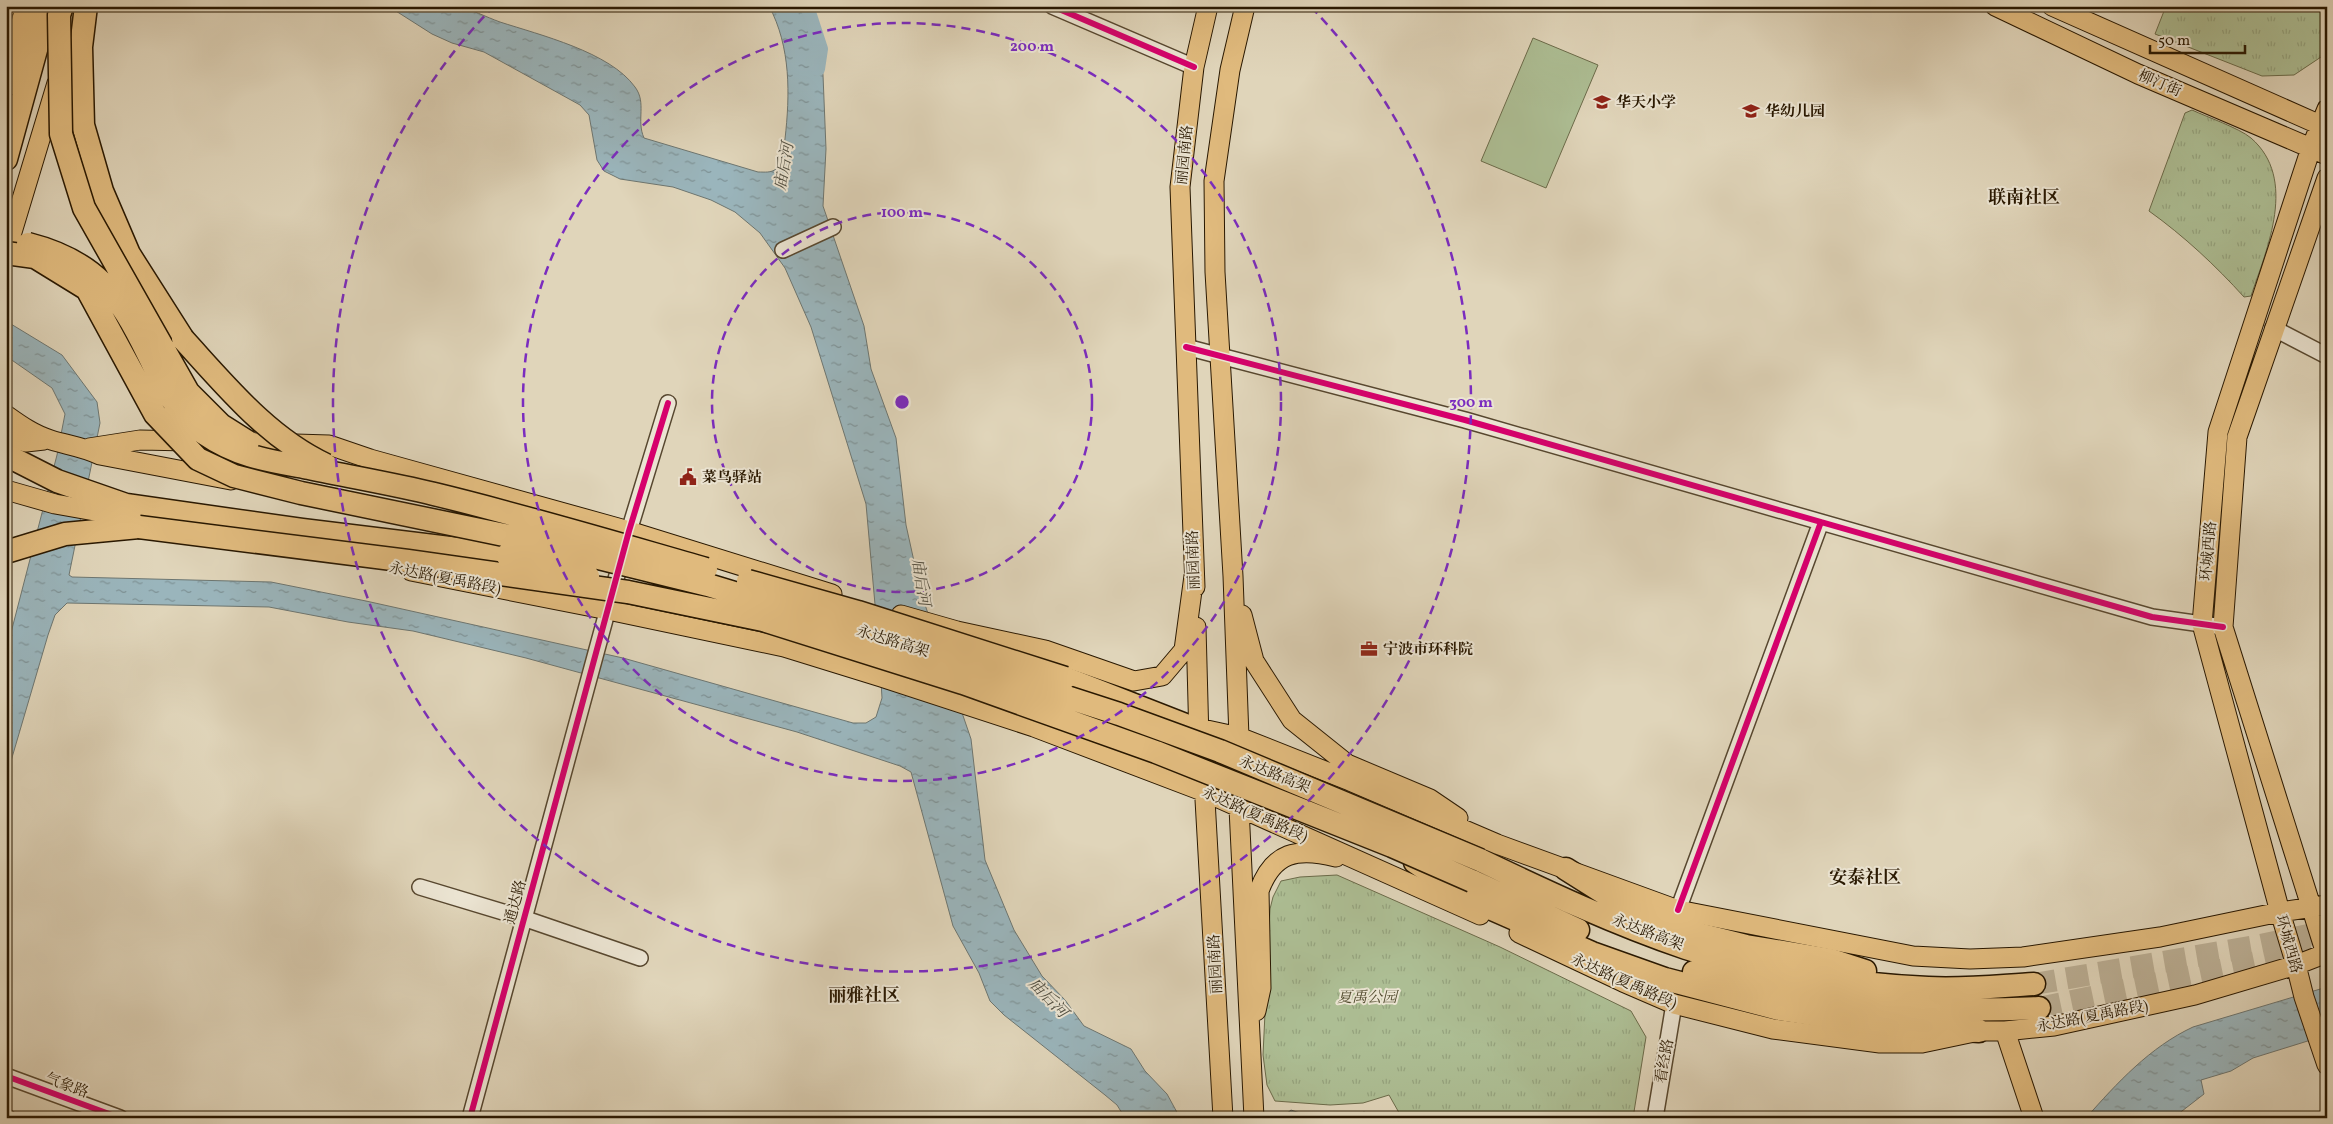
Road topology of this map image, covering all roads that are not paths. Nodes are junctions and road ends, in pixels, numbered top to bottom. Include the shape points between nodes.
1 (27, 6) edge
2 (48, 6) edge
3 (62, 6) edge
4 (80, 6) edge
5 (86, 6) edge
6 (1052, 6) edge
7 (1208, 6) edge
8 (1245, 6) edge
9 (1995, 6) edge
10 (2052, 6) edge
11 (1075, 10) edge
12 (1194, 68) junction
13 (6, 85) edge
14 (2325, 121) edge
15 (2319, 151) edge
16 (6, 158) edge
17 (2327, 178) edge
18 (833, 227) dead end
19 (6, 241) edge
20 (783, 250) dead end
21 (6, 253) edge
22 (2273, 328) junction
23 (1186, 347) junction
24 (1220, 355) junction
25 (2327, 356) edge
26 (668, 403) dead end
27 (6, 415) edge
28 (6, 437) edge
29 (50, 440) junction
30 (94, 452) junction
31 (6, 455) edge
32 (278, 462) junction
33 (6, 490) edge
34 (1821, 522) junction
35 (629, 531) junction
36 (514, 537) junction
37 (6, 552) edge
38 (622, 557) junction
39 (1194, 576) junction
40 (1233, 576) junction
41 (628, 592) junction
42 (608, 610) junction
43 (2202, 624) junction
44 (2223, 627) junction
45 (1198, 730) junction
46 (1239, 737) junction
47 (1205, 792) junction
48 (1239, 808) junction
49 (1497, 844) junction
50 (1373, 866) junction
51 (1566, 869) junction
52 (420, 887) dead end
53 (1469, 889) junction
54 (2319, 906) edge
55 (1678, 910) junction
56 (2280, 912) junction
57 (523, 918) junction
58 (2326, 955) edge
59 (640, 958) dead end
60 (2296, 965) junction
61 (2034, 984) tunnel mouth
62 (1929, 988) junction
63 (1674, 1004) junction
64 (2039, 1008) tunnel mouth
65 (1979, 1031) junction
66 (2005, 1031) junction
67 (1250, 1042) junction
68 (2327, 1065) edge
69 (6, 1076) edge
70 (1254, 1114) edge
71 (1223, 1116) edge
72 (120, 1118) edge
73 (470, 1118) edge
74 (1655, 1118) edge
75 (2034, 1118) edge

1 - 13 highway
2 - 16 highway
3 - 32 highway, bridge via 59,15 62,134 84,208 188,392 222,425
4 - 21 main road
5 - 36 highway, bridge via 81,47 83,125 102,191 129,254 183,339 249,411 308,457 366,484
6 - 11 street
7 - 12 main road, 丽园南路
8 - 24 main road, 丽园南路 via 1230,70 1214,181
9 - 15 main road, 柳汀街 via 2138,74
10 - 14 main road, 柳汀街
11 - 12 street
12 - 23 main road, 丽园南路 via 1180,187
14 - 15 main road, 环城西路
15 - 43 main road, 环城西路 via 2218,432
17 - 22 main road, 环城西路
18 - 20 street
19 - 32 highway, bridge via 58,252 87,269 112,292 148,353 162,385 184,417 205,434 247,456
21 - 36 highway, bridge via 35,258 87,289 155,414 198,459 234,476 301,493
22 - 25 street
22 - 44 main road, 环城西路 via 2237,437
23 - 24 street
23 - 39 main road, 丽园南路
24 - 34 street via 1465,420
24 - 40 main road, 丽园南路
26 - 35 street, 通达路
27 - 29 main road
28 - 29 main road via 26,442
29 - 30 main road
30 - 35 main road via 140,440 329,445
30 - 38 main road
31 - 41 highway, bridge via 57,481 126,505 507,555 568,568
32 - 45 highway, bridge via 434,494 858,612 1066,678
33 - 42 main road, 永达路(夏禹路段) via 54,504
34 - 43 street via 2152,617
34 - 55 street
35 - 38 street, 通达路
35 - 39 main road via 957,631 1045,650 1134,681 1162,676 1184,650
36 - 62 highway, 永达路高架, bridge via 708,584 1119,714 1228,755 1480,860 1566,901 1686,948 1747,964
37 - 41 highway, bridge via 64,534 139,527
38 - 42 street, 通达路
38 - 45 main road via 826,610
39 - 45 main road, 丽园南路
40 - 46 main road, 丽园南路
40 - 49 main road via 1254,661 1292,720 1347,764 1430,799
41 - 53 highway, 永达路高架, bridge via 762,620 963,682 1156,752 1392,846
42 - 47 main road, 永达路(夏禹路段) via 784,646 1034,727
42 - 57 street, 通达路
43 - 44 street
43 - 56 main road, 环城西路
44 - 54 main road, 环城西路
45 - 46 main road
45 - 47 main road, 丽园南路
46 - 48 main road, 丽园南路
46 - 49 main road
47 - 48 main road, 永达路(夏禹路段)
47 - 71 main road, 丽园南路
48 - 50 main road, 永达路(夏禹路段)
48 - 67 main road, 丽园南路
49 - 51 main road
50 - 63 main road, 永达路(夏禹路段)
50 - 67 main road via 1327,854 1291,854 1270,868 1259,891 1261,988
51 - 55 main road
51 - 62 highway via 1623,905 1698,934 1830,960
52 - 57 street
53 - 64 highway, 永达路高架 via 1676,968 1825,999 1897,1007
53 - 65 highway via 1592,953 1665,979 1779,1009 1876,1024
54 - 56 main road
54 - 58 main road, 环城西路
55 - 56 main road via 1913,956 1970,959 2024,957 2160,937
56 - 60 main road, 环城西路
57 - 59 street
57 - 73 street, 通达路
58 - 60 main road, 永达路(夏禹路段)
60 - 66 main road, 永达路(夏禹路段) via 2195,995 2054,1026
60 - 68 main road, 环城西路
61 - 62 highway, 永达路高架
63 - 65 main road, 永达路(夏禹路段) via 1773,1029 1880,1043 1922,1043
63 - 74 street, 看经路
65 - 66 main road, 永达路(夏禹路段)
66 - 75 main road
67 - 70 main road, 丽园南路
69 - 72 street, 气象路

